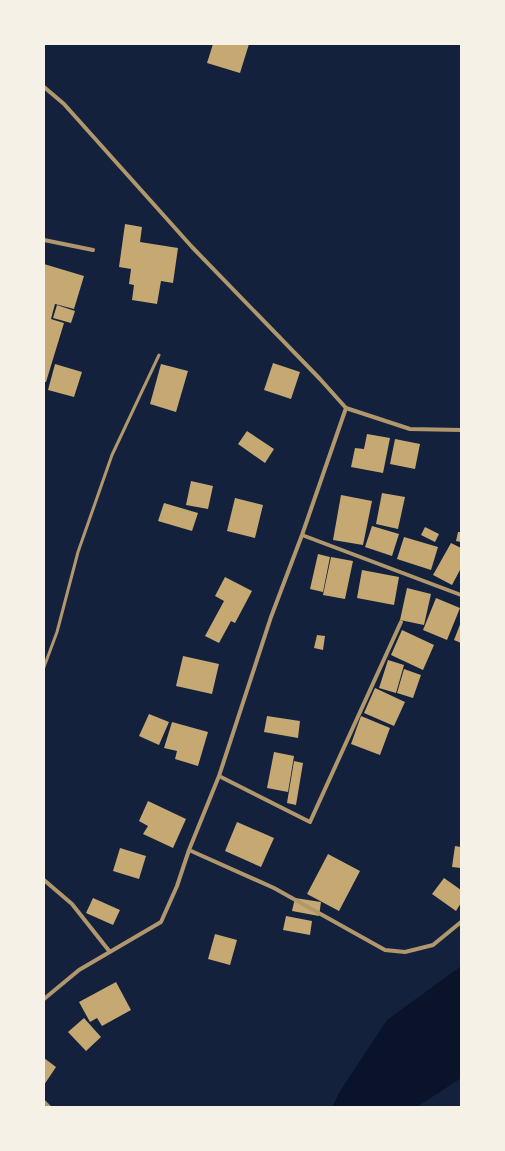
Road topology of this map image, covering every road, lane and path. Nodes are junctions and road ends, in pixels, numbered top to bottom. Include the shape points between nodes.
1 (44, 87) edge
2 (44, 240) edge
3 (93, 250) dead end
4 (159, 355) dead end
5 (346, 408) junction
6 (461, 430) edge
7 (302, 535) junction
8 (461, 595) edge
9 (400, 622) dead end
10 (44, 667) edge
11 (218, 776) junction
12 (188, 850) junction
13 (44, 880) edge
14 (461, 922) edge
15 (110, 952) junction
16 (44, 999) edge
17 (44, 1102) edge
18 (49, 1107) edge

1 - 5 street via 64,104 192,247
2 - 3 street
4 - 10 lane via 112,455 78,552 57,632
5 - 6 street via 410,428
5 - 7 street
7 - 8 street
7 - 11 street via 271,617
9 - 11 street via 310,822
11 - 12 street
12 - 14 street via 274,888 385,950 405,952 433,945
12 - 15 street via 177,886 161,922
13 - 15 street via 72,904
15 - 16 street via 79,970
17 - 18 street

